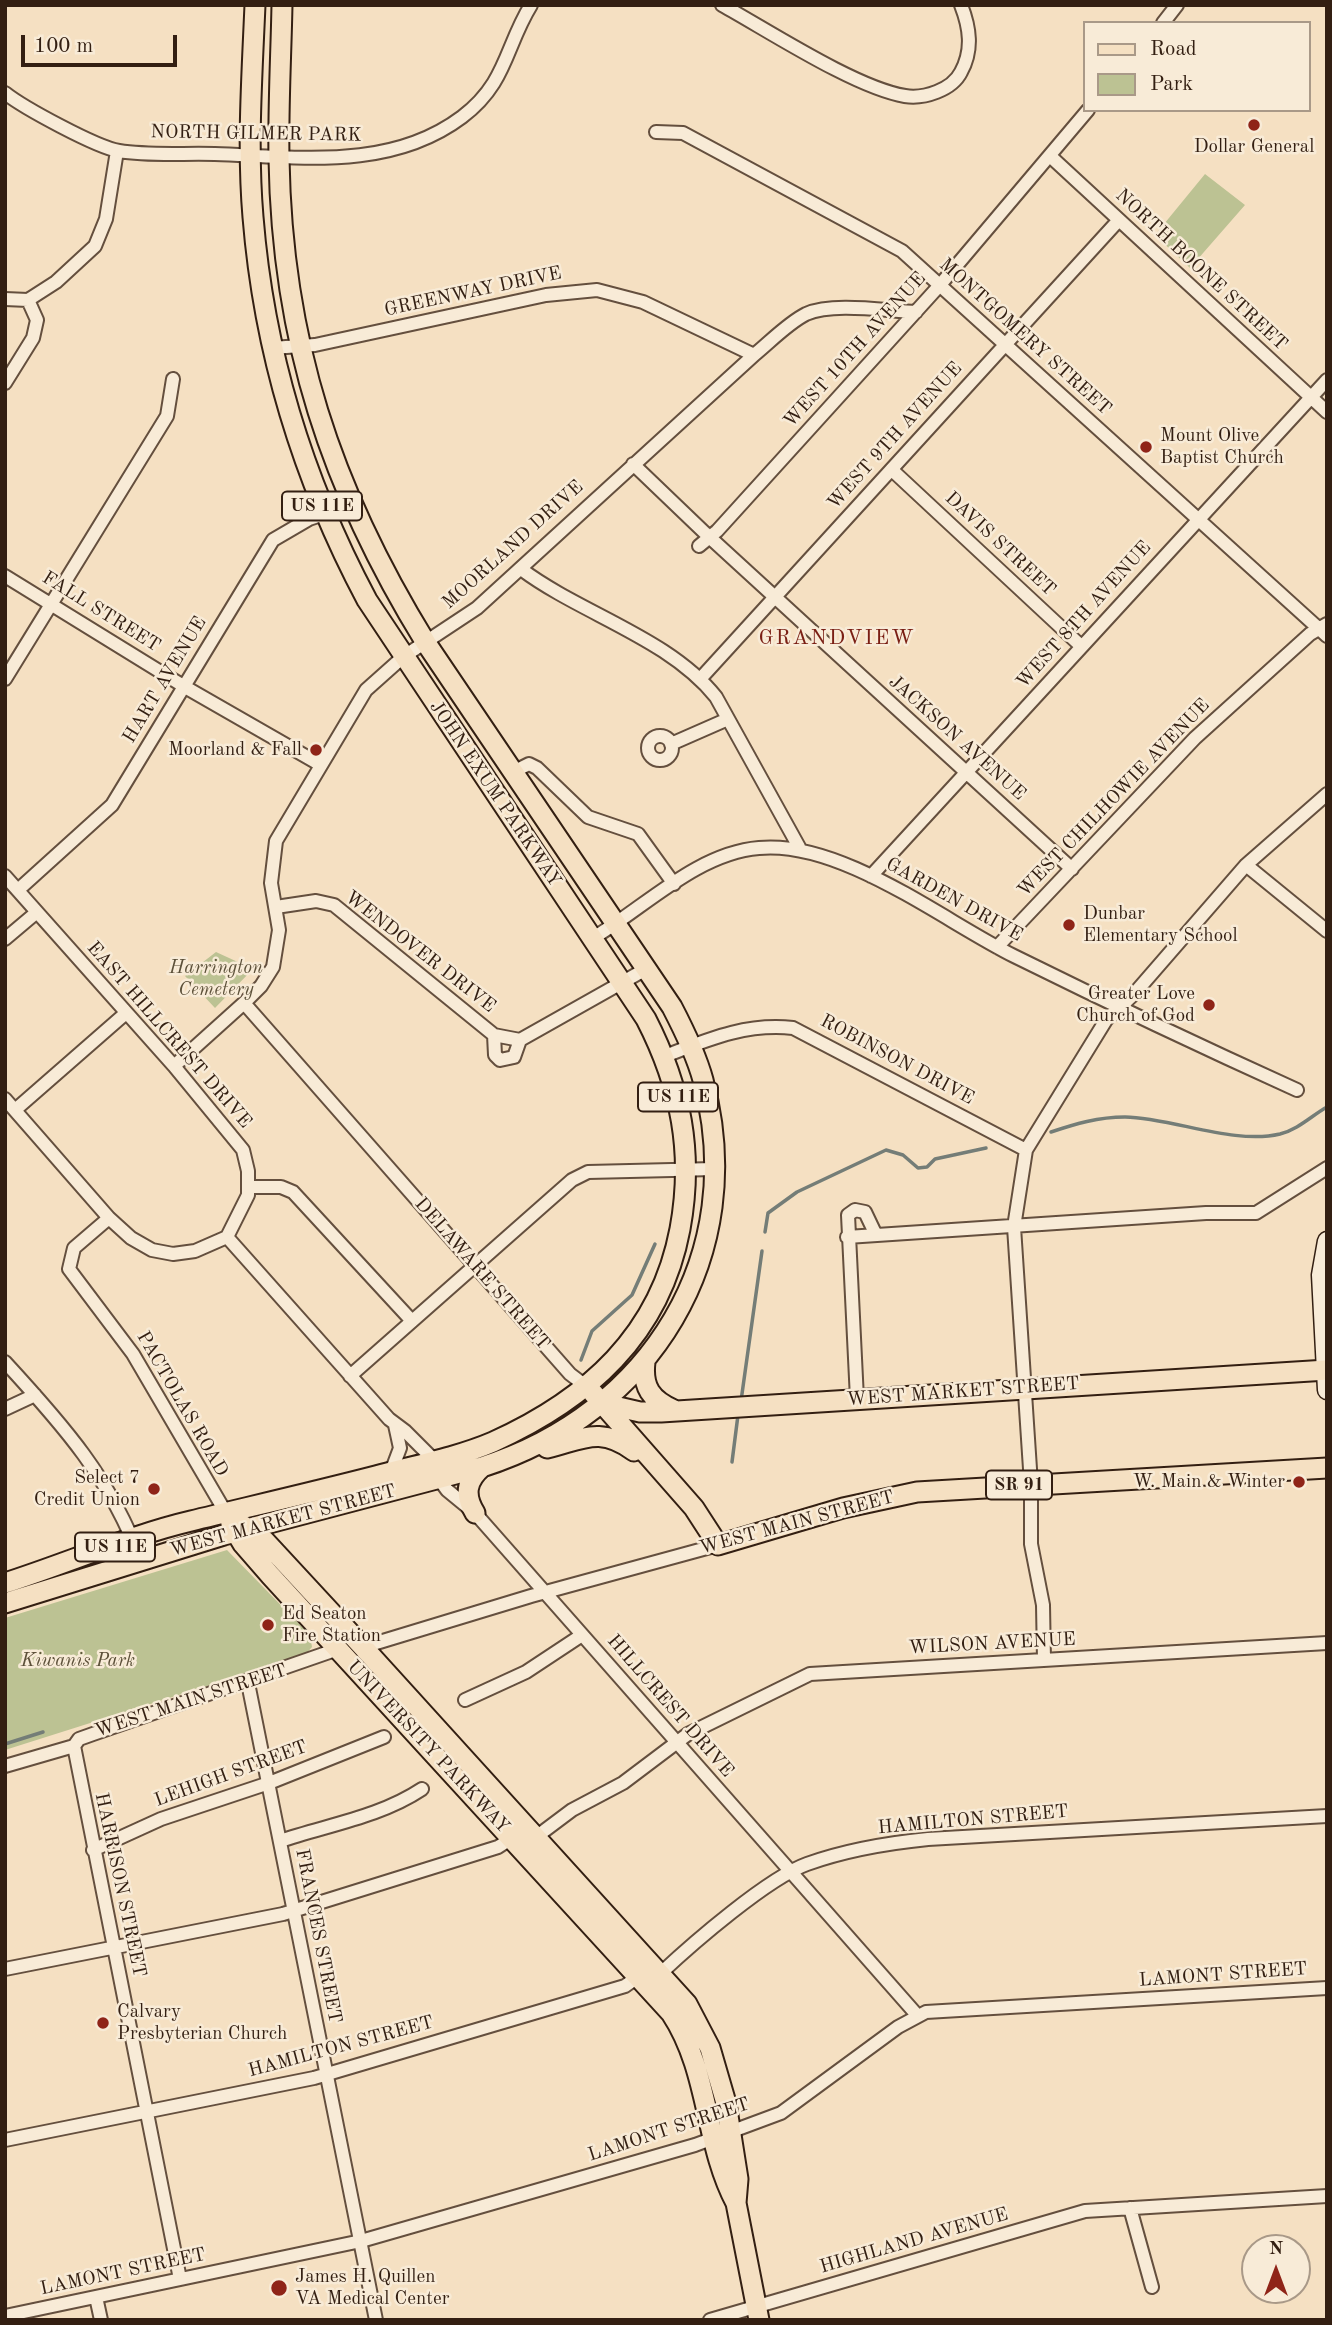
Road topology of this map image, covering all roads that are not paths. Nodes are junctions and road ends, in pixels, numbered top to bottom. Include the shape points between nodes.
1 (255, 5) edge
2 (282, 5) edge
3 (531, 5) edge
4 (722, 5) edge
5 (961, 5) edge
6 (1177, 5) edge
7 (1165, 21) edge
8 (5, 93) edge
9 (1086, 112) edge
10 (656, 132) dead end
11 (117, 151) junction
12 (251, 156) junction
13 (1050, 156) junction
14 (279, 158) junction
15 (1118, 221) junction
16 (940, 285) junction
17 (5, 299) edge
18 (28, 300) junction
19 (916, 312) junction
20 (1004, 344) junction
21 (299, 346) junction
22 (272, 348) junction
23 (754, 355) junction
24 (173, 379) dead end
25 (1327, 380) edge
26 (5, 383) edge
27 (1311, 398) junction
28 (1327, 412) edge
29 (633, 464) junction
30 (892, 470) junction
31 (351, 505) junction
32 (325, 513) junction
33 (1197, 521) junction
34 (710, 537) junction
35 (699, 546) dead end
36 (521, 569) junction
37 (5, 576) edge
38 (774, 596) junction
39 (52, 604) junction
40 (1324, 630) edge
41 (426, 643) junction
42 (1081, 646) junction
43 (402, 657) junction
44 (701, 678) junction
45 (5, 679) edge
46 (185, 687) junction
47 (728, 719) junction
48 (671, 744) dead end
49 (321, 765) junction
50 (513, 772) junction
51 (966, 774) junction
52 (1327, 794) edge
53 (799, 848) junction
54 (1246, 865) junction
55 (1072, 869) junction
56 (5, 876) edge
57 (871, 876) junction
58 (674, 884) junction
59 (18, 890) junction
60 (276, 907) junction
61 (37, 912) junction
62 (616, 924) junction
63 (1327, 931) edge
64 (593, 938) junction
65 (5, 939) edge
66 (997, 947) junction
67 (646, 968) junction
68 (623, 984) junction
69 (244, 1003) junction
70 (1119, 1008) junction
71 (126, 1013) junction
72 (494, 1035) junction
73 (520, 1040) junction
74 (691, 1046) junction
75 (665, 1056) junction
76 (174, 1066) junction
77 (1297, 1090) dead end
78 (5, 1099) edge
79 (15, 1110) junction
80 (1026, 1150) junction
81 (687, 1168) junction
82 (1327, 1168) edge
83 (714, 1169) junction
84 (248, 1187) junction
85 (109, 1218) junction
86 (1014, 1227) junction
87 (875, 1233) junction
88 (227, 1237) junction
89 (847, 1237) junction
90 (1327, 1241) edge
91 (474, 1266) junction
92 (412, 1321) junction
93 (5, 1362) edge
94 (645, 1362) junction
95 (350, 1376) junction
96 (1326, 1377) edge
97 (587, 1387) junction
98 (1024, 1389) junction
99 (35, 1395) junction
100 (857, 1399) junction
101 (601, 1403) junction
102 (5, 1409) edge
103 (674, 1410) junction
104 (640, 1412) junction
105 (395, 1425) junction
106 (629, 1436) junction
107 (522, 1453) junction
108 (654, 1465) junction
109 (482, 1467) junction
110 (1327, 1468) edge
111 (436, 1469) junction
112 (391, 1472) junction
113 (1031, 1484) junction
114 (226, 1513) junction
115 (475, 1513) junction
116 (242, 1530) junction
117 (134, 1540) junction
118 (718, 1545) junction
119 (141, 1561) junction
120 (5, 1583) edge
121 (544, 1593) junction
122 (5, 1603) edge
123 (582, 1635) junction
124 (1327, 1643) edge
125 (363, 1647) junction
126 (338, 1649) junction
127 (1044, 1660) junction
128 (248, 1683) junction
129 (465, 1700) dead end
130 (384, 1737) dead end
131 (677, 1743) junction
132 (74, 1746) junction
133 (5, 1766) edge
134 (268, 1783) junction
135 (422, 1789) dead end
136 (1327, 1816) edge
137 (536, 1837) junction
138 (512, 1838) junction
139 (279, 1840) junction
140 (93, 1850) junction
141 (792, 1871) junction
142 (293, 1911) junction
143 (114, 1947) junction
144 (5, 1969) edge
145 (661, 1973) junction
146 (639, 1976) junction
147 (1327, 1988) edge
148 (917, 2015) junction
149 (326, 2075) junction
150 (145, 2112) junction
151 (722, 2135) junction
152 (5, 2140) edge
153 (1327, 2196) edge
154 (1130, 2208) junction
155 (361, 2241) junction
156 (180, 2279) junction
157 (1153, 2287) dead end
158 (96, 2297) junction
159 (757, 2313) edge
160 (5, 2316) edge
161 (101, 2320) edge
162 (376, 2320) edge
163 (710, 2320) edge

1 - 12 main road, JOHN EXUM PARKWAY / US 11E
2 - 14 main road, JOHN EXUM PARKWAY / US 11E
3 - 14 street, NORTH GILMER PARK via 506,65 488,92 451,124 399,149 363,157
4 - 5 street via 845,72 907,96 944,89 960,76 970,39
6 - 7 street
8 - 11 street, NORTH GILMER PARK
9 - 13 street, WEST 10TH AVENUE
10 - 16 street, MONTGOMERY STREET via 683,133 890,243
11 - 12 street, NORTH GILMER PARK
11 - 18 street via 106,219 95,246 57,282
12 - 14 street, NORTH GILMER PARK
12 - 22 main road, JOHN EXUM PARKWAY / US 11E via 258,272
13 - 15 street, NORTH BOONE STREET
13 - 16 street, WEST 10TH AVENUE
14 - 21 main road, JOHN EXUM PARKWAY / US 11E via 286,262
15 - 20 street, WEST 9TH AVENUE
15 - 27 street, NORTH BOONE STREET
16 - 19 street, WEST 10TH AVENUE
16 - 20 street, MONTGOMERY STREET
17 - 18 street
18 - 26 street via 37,320 33,338
19 - 23 street, MOORLAND DRIVE via 816,310
19 - 34 street, WEST 10TH AVENUE
20 - 30 street, WEST 9TH AVENUE
20 - 33 street, MONTGOMERY STREET
21 - 22 street, GREENWAY DRIVE
21 - 23 street, GREENWAY DRIVE via 546,295 597,290 643,302
21 - 31 main road, JOHN EXUM PARKWAY / US 11E via 324,434
22 - 32 main road, JOHN EXUM PARKWAY / US 11E via 300,449
23 - 29 street, MOORLAND DRIVE
24 - 39 street via 167,416
25 - 27 street, WEST 8TH AVENUE
27 - 28 street, NORTH BOONE STREET
27 - 33 street, WEST 8TH AVENUE
29 - 34 street, JACKSON AVENUE
29 - 36 street, MOORLAND DRIVE
30 - 38 street, WEST 9TH AVENUE
30 - 42 street, DAVIS STREET
31 - 32 street, HART AVENUE
31 - 41 main road, JOHN EXUM PARKWAY / US 11E
32 - 43 main road, JOHN EXUM PARKWAY / US 11E via 367,600
32 - 46 street, HART AVENUE via 273,540
33 - 40 street, MONTGOMERY STREET
33 - 42 street, WEST 8TH AVENUE
34 - 35 street, WEST 10TH AVENUE
34 - 38 street, JACKSON AVENUE
36 - 41 street, MOORLAND DRIVE via 477,608
36 - 44 street
37 - 39 street, FALL STREET
38 - 44 street, WEST 9TH AVENUE
38 - 51 street, JACKSON AVENUE
39 - 45 street
39 - 46 street, FALL STREET
40 - 55 street, WEST CHILHOWIE AVENUE via 1195,738
41 - 43 street, MOORLAND DRIVE
41 - 50 main road, JOHN EXUM PARKWAY / US 11E
42 - 51 street, WEST 8TH AVENUE
43 - 49 street, MOORLAND DRIVE via 366,690
43 - 64 main road, JOHN EXUM PARKWAY / US 11E
44 - 47 street
46 - 49 street, FALL STREET
46 - 59 street, HART AVENUE via 112,805
47 - 48 street
47 - 53 street
49 - 60 street, MOORLAND DRIVE via 276,841 271,883
50 - 58 street via 529,764 588,817 638,834
50 - 62 main road, JOHN EXUM PARKWAY / US 11E
51 - 55 street, JACKSON AVENUE
51 - 57 street, WEST 8TH AVENUE
52 - 54 street
53 - 57 street, GARDEN DRIVE
53 - 58 street, GARDEN DRIVE via 758,848 728,855
54 - 63 street
54 - 70 street
55 - 66 street, WEST CHILHOWIE AVENUE
56 - 59 street, EAST HILLCREST DRIVE
57 - 66 street, GARDEN DRIVE
58 - 62 street, GARDEN DRIVE
59 - 61 street, EAST HILLCREST DRIVE
60 - 69 street, MOORLAND DRIVE via 279,930 273,967
60 - 72 street, WENDOVER DRIVE via 316,901 334,905
61 - 65 street
61 - 71 street, EAST HILLCREST DRIVE
62 - 64 street, GARDEN DRIVE
62 - 67 main road, JOHN EXUM PARKWAY / US 11E
64 - 68 main road, JOHN EXUM PARKWAY / US 11E
66 - 70 street, GARDEN DRIVE
67 - 68 street
67 - 74 main road, JOHN EXUM PARKWAY / US 11E
68 - 73 street
68 - 75 main road, JOHN EXUM PARKWAY / US 11E
69 - 76 street, MOORLAND DRIVE
69 - 91 street, DELAWARE STREET
70 - 77 street, GARDEN DRIVE
70 - 80 street via 1106,1020
71 - 76 street, EAST HILLCREST DRIVE
71 - 79 street
72 - 73 street, WENDOVER DRIVE
72 - 73 street via 495,1055 500,1060 514,1057
74 - 75 street, ROBINSON DRIVE
74 - 80 street, ROBINSON DRIVE via 742,1029 766,1025 793,1028
74 - 83 main road, JOHN EXUM PARKWAY / US 11E via 709,1105
75 - 81 main road, JOHN EXUM PARKWAY / US 11E via 680,1107
76 - 84 street, EAST HILLCREST DRIVE via 243,1150
78 - 79 street
79 - 85 street
80 - 86 street
81 - 83 street
81 - 91 street via 588,1172 572,1180
81 - 97 main road, JOHN EXUM PARKWAY / US 11E via 674,1259 661,1292 622,1352
82 - 86 street via 1256,1213
83 - 94 main road, JOHN EXUM PARKWAY / US 11E via 707,1240 692,1284 672,1324
84 - 88 street, EAST HILLCREST DRIVE
84 - 92 street via 281,1187 293,1192
85 - 88 street via 152,1250 173,1254 195,1251
85 - 114 street, PACTOLAS ROAD via 74,1248 69,1257 70,1273 133,1354
86 - 87 street
86 - 98 street
87 - 89 street
87 - 89 street via 865,1212 855,1210 848,1215
88 - 95 street, HILLCREST DRIVE
89 - 100 street
90 - 96 main road via 1321,1275
91 - 92 street
91 - 97 street, DELAWARE STREET via 570,1374
92 - 95 street
93 - 99 street
94 - 101 main road, JOHN EXUM PARKWAY / US 11E
94 - 103 main road via 644,1383 649,1392
95 - 105 street, HILLCREST DRIVE
96 - 98 main road, WEST MARKET STREET
97 - 101 main road, DELAWARE STREET
97 - 111 main road, JOHN EXUM PARKWAY / US 11E via 531,1422
98 - 100 main road, WEST MARKET STREET
98 - 113 street
99 - 102 street
99 - 117 street via 94,1465
100 - 103 main road, WEST MARKET STREET
101 - 104 main road, WEST MARKET STREET
101 - 106 main road, DELAWARE STREET
101 - 107 main road, JOHN EXUM PARKWAY / US 11E via 557,1435
103 - 104 main road, WEST MARKET STREET
104 - 106 main road via 627,1421
105 - 111 street, HILLCREST DRIVE
105 - 112 street via 400,1448
106 - 108 main road, DELAWARE STREET
107 - 108 main road via 603,1435
107 - 109 main road, JOHN EXUM PARKWAY / US 11E
108 - 118 main road, DELAWARE STREET via 694,1508
109 - 111 main road, WEST MARKET STREET / US 11E
109 - 115 main road via 467,1490 467,1501
110 - 113 main road, WEST MAIN STREET / SR 91
111 - 112 main road, WEST MARKET STREET / US 11E
111 - 115 street, HILLCREST DRIVE via 447,1490
111 - 116 main road, WEST MARKET STREET / US 11E
112 - 114 main road, WEST MARKET STREET / US 11E
113 - 118 main road, WEST MAIN STREET / SR 91 via 890,1496
113 - 127 street via 1031,1544 1043,1605
114 - 116 main road, UNIVERSITY PARKWAY
114 - 117 main road, WEST MARKET STREET / US 11E
115 - 121 street, HILLCREST DRIVE
116 - 119 main road, WEST MARKET STREET / US 11E
116 - 125 main road, UNIVERSITY PARKWAY via 264,1540
116 - 126 main road, UNIVERSITY PARKWAY via 243,1544
117 - 119 street
117 - 120 main road, WEST MARKET STREET / US 11E
118 - 121 street, WEST MAIN STREET
119 - 122 main road, WEST MARKET STREET / US 11E
121 - 123 street, HILLCREST DRIVE
121 - 125 street, WEST MAIN STREET
123 - 129 street via 526,1672
123 - 131 street, HILLCREST DRIVE
124 - 127 street, WILSON AVENUE
125 - 137 main road, UNIVERSITY PARKWAY
126 - 128 street, WEST MAIN STREET
126 - 138 main road, UNIVERSITY PARKWAY
127 - 131 street, WILSON AVENUE via 810,1674
128 - 132 street, WEST MAIN STREET via 79,1739
128 - 134 street, FRANCES STREET
130 - 134 street, LEHIGH STREET
131 - 137 street, WILSON AVENUE
131 - 141 street, HILLCREST DRIVE
132 - 133 street, WEST MAIN STREET
132 - 140 street, HARRISON STREET
134 - 139 street, FRANCES STREET
134 - 140 street, LEHIGH STREET via 161,1819
135 - 139 street via 356,1818
136 - 141 street, HAMILTON STREET via 892,1842
137 - 145 main road, UNIVERSITY PARKWAY
138 - 142 street via 498,1847
138 - 146 main road, UNIVERSITY PARKWAY
139 - 142 street, FRANCES STREET
140 - 143 street, HARRISON STREET
141 - 145 street, HAMILTON STREET
141 - 148 street, HILLCREST DRIVE
142 - 143 street
142 - 149 street, FRANCES STREET
143 - 144 street
143 - 150 street, HARRISON STREET
145 - 151 main road, UNIVERSITY PARKWAY via 687,2004 710,2048
146 - 149 street, HAMILTON STREET via 625,1986
146 - 151 main road, UNIVERSITY PARKWAY via 671,2013 690,2046
147 - 148 street, LAMONT STREET
148 - 151 street, LAMONT STREET via 781,2113
149 - 150 street, HAMILTON STREET
149 - 155 street, FRANCES STREET
150 - 152 street, HAMILTON STREET
150 - 156 street, HARRISON STREET
151 - 155 street, LAMONT STREET
151 - 159 main road, UNIVERSITY PARKWAY via 738,2179 736,2203
153 - 154 street, HIGHLAND AVENUE
154 - 157 street
154 - 159 street, HIGHLAND AVENUE via 1084,2211
155 - 156 street, LAMONT STREET
155 - 162 street, FRANCES STREET
156 - 158 street, LAMONT STREET
158 - 160 street, LAMONT STREET
158 - 161 street
159 - 163 street, HIGHLAND AVENUE

